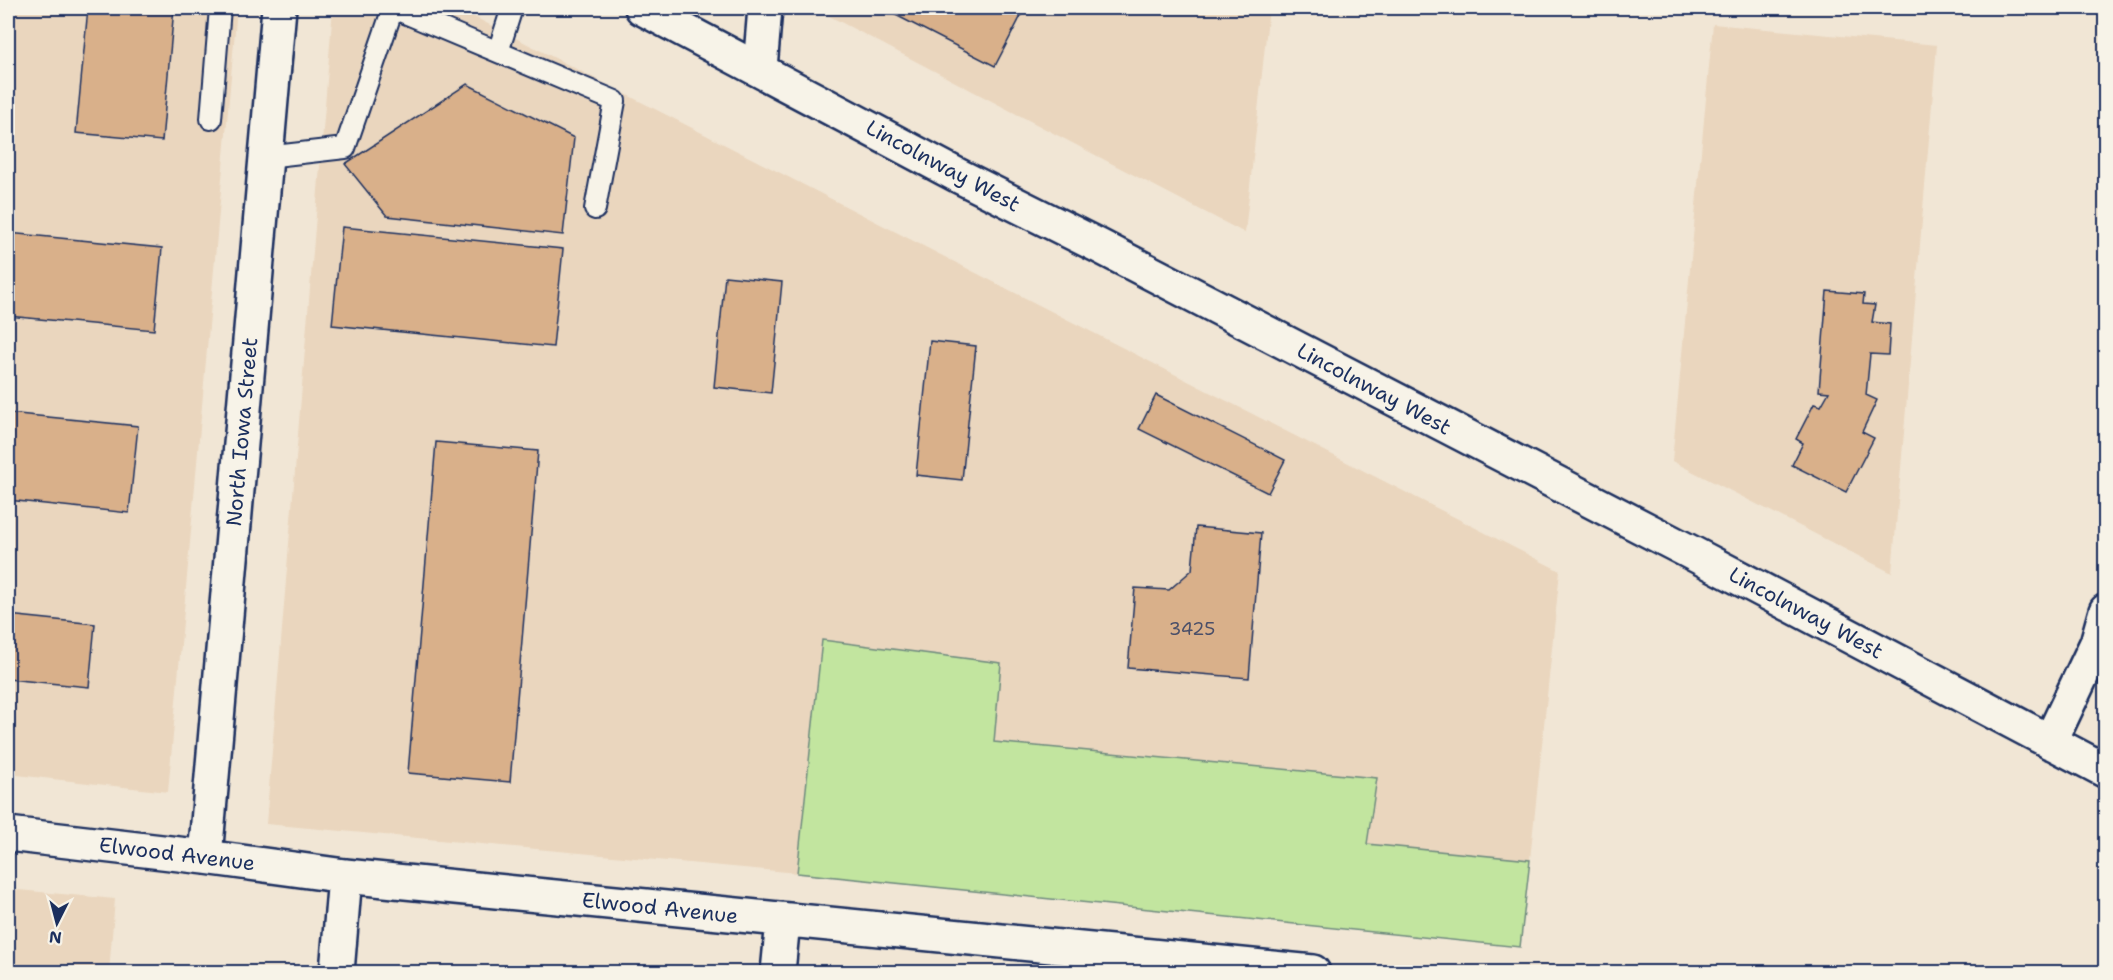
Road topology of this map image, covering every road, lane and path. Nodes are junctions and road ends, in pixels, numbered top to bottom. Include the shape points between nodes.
1 (220, 8) edge
2 (279, 8) edge
3 (393, 8) edge
4 (512, 8) edge
5 (642, 8) edge
6 (765, 8) edge
7 (498, 52) junction
8 (760, 68) junction
9 (211, 119) dead end
10 (266, 157) junction
11 (596, 209) dead end
12 (2106, 611) edge
13 (2049, 742) junction
14 (2106, 771) edge
15 (8, 834) edge
16 (205, 857) junction
17 (345, 876) junction
18 (783, 921) junction
19 (1231, 969) edge
20 (337, 972) edge
21 (778, 972) edge
22 (1313, 972) edge

1 - 9 lane
2 - 10 street, North Iowa Street
3 - 7 lane
3 - 10 lane via 345,148
4 - 7 lane
5 - 8 street, Lincolnway West
6 - 8 street
7 - 11 lane via 615,101
8 - 13 street, Lincolnway West via 959,176 1690,552
10 - 16 street, North Iowa Street
12 - 13 street via 2097,643
13 - 14 street, Lincolnway West
15 - 16 street, Elwood Avenue
16 - 17 street, Elwood Avenue
17 - 18 street, Elwood Avenue
17 - 20 street
18 - 19 street, Elwood Avenue
18 - 21 street
19 - 22 street, Elwood Avenue

